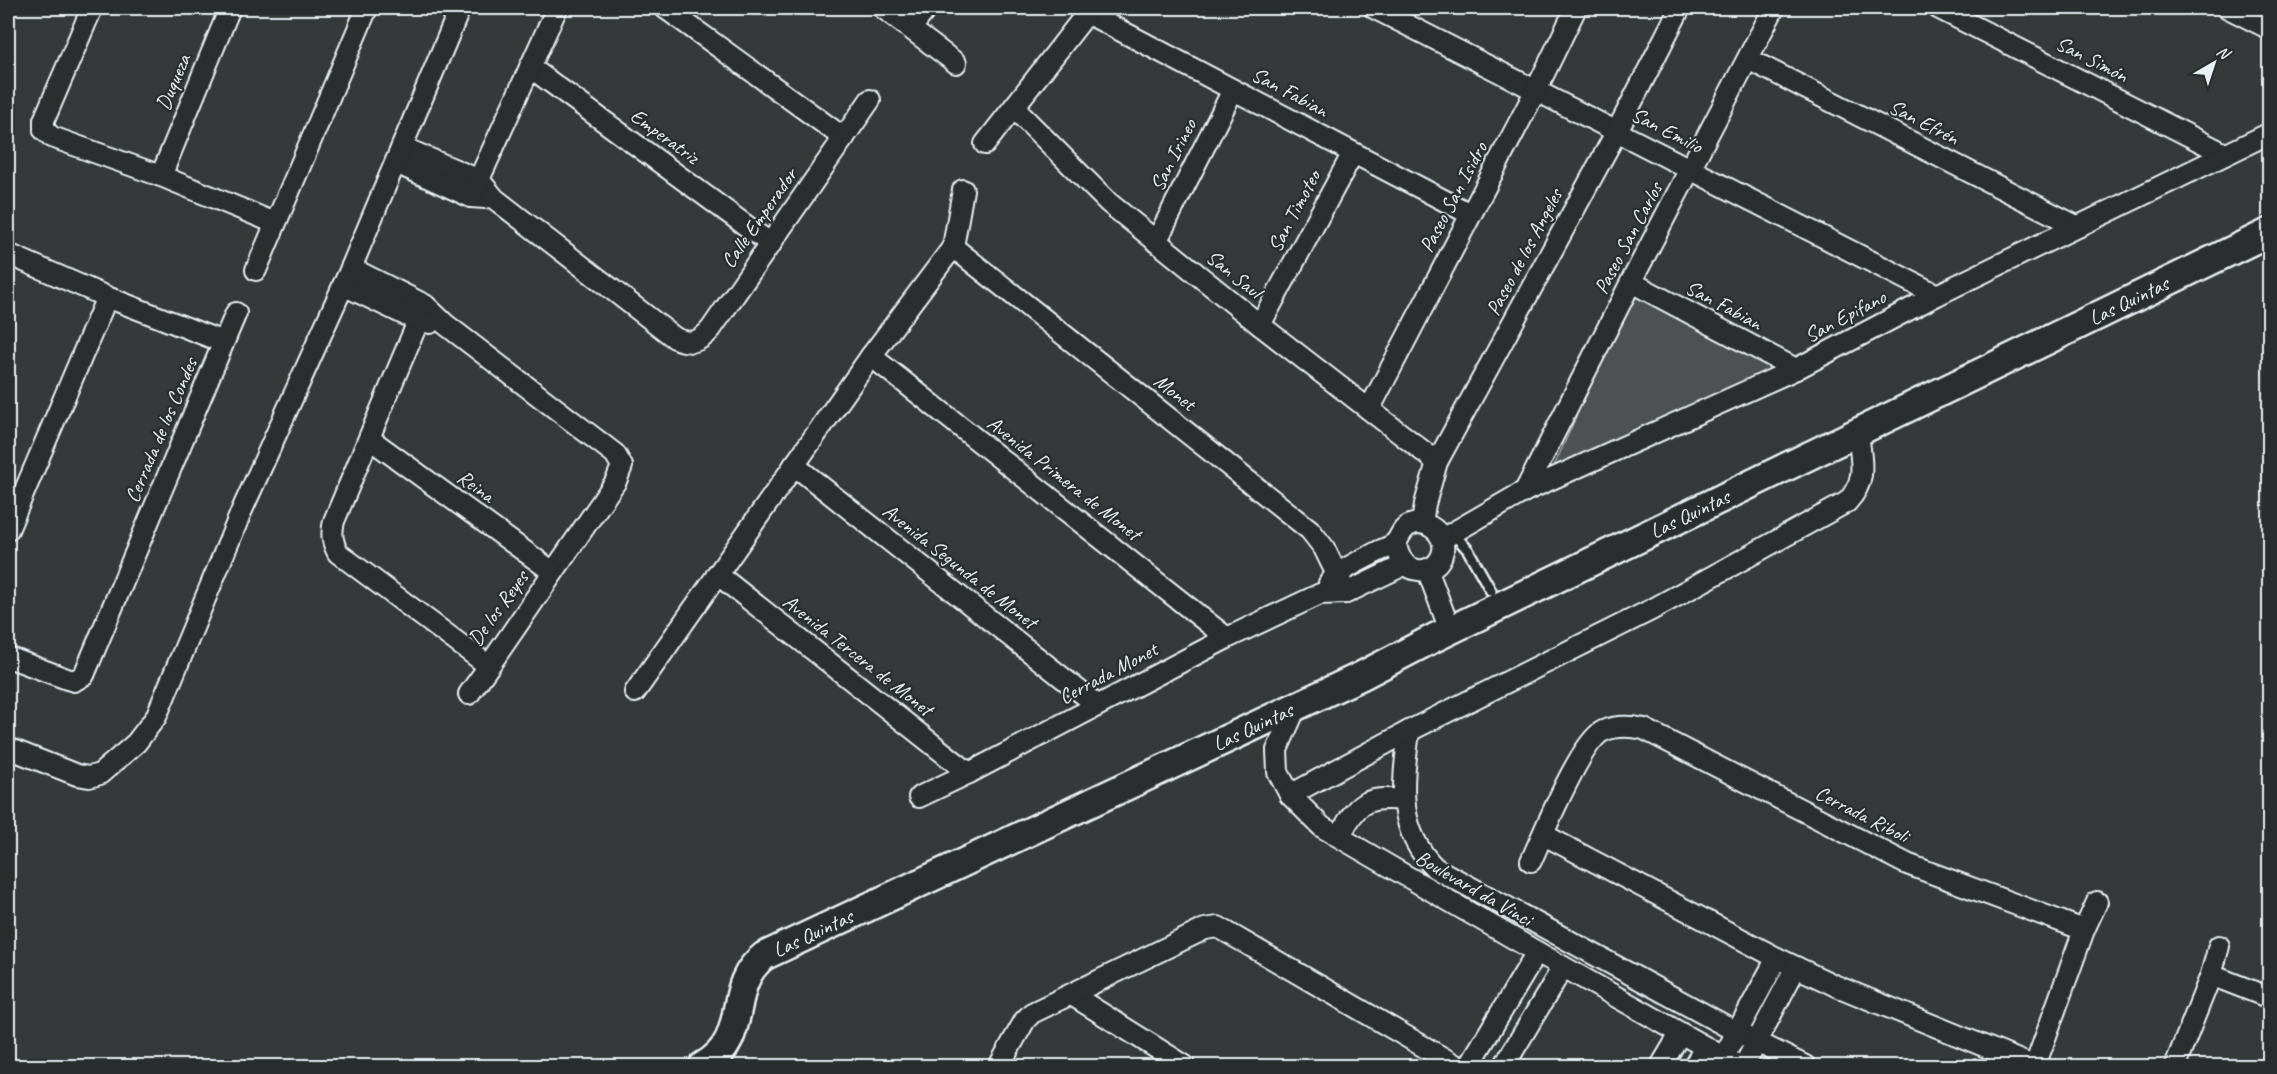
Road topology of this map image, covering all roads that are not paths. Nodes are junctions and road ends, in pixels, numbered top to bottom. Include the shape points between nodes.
1 (92, 8) edge
2 (230, 8) edge
3 (367, 8) edge
4 (460, 8) edge
5 (557, 8) edge
6 (665, 8) edge
7 (883, 8) edge
8 (927, 8) edge
9 (1374, 8) edge
10 (1576, 8) edge
11 (1680, 8) edge
12 (1774, 8) edge
13 (1938, 8) edge
14 (2228, 8) edge
15 (1089, 10) edge
16 (911, 28) junction
17 (2270, 29) edge
18 (1748, 59) junction
19 (956, 63) dead end
20 (531, 68) junction
21 (1233, 90) junction
22 (1536, 90) junction
23 (870, 100) dead end
24 (1014, 108) junction
25 (1617, 131) junction
26 (2270, 133) edge
27 (843, 138) junction
28 (985, 144) dead end
29 (1353, 153) junction
30 (2225, 154) junction
31 (399, 155) junction
32 (1691, 170) junction
33 (161, 176) junction
34 (475, 188) junction
35 (963, 190) dead end
36 (1470, 214) junction
37 (275, 223) junction
38 (2078, 227) junction
39 (2270, 232) edge
40 (1156, 242) junction
41 (771, 244) junction
42 (953, 247) junction
43 (8, 254) edge
44 (256, 270) dead end
45 (347, 276) junction
46 (1631, 282) junction
47 (1937, 295) junction
48 (107, 297) junction
49 (236, 313) dead end
50 (422, 313) junction
51 (1260, 325) junction
52 (223, 342) junction
53 (871, 356) junction
54 (1796, 369) junction
55 (1370, 408) junction
56 (1858, 433) junction
57 (370, 440) junction
58 (1437, 462) junction
59 (794, 465) junction
60 (1525, 491) junction
61 (1422, 523) junction
62 (8, 530) edge
63 (1448, 536) junction
64 (1396, 542) junction
65 (1404, 565) junction
66 (1427, 569) junction
67 (554, 572) junction
68 (717, 574) junction
69 (1337, 574) junction
70 (1491, 591) dead end
71 (1346, 593) junction
72 (1320, 594) junction
73 (1450, 630) junction
74 (1227, 638) junction
75 (8, 657) edge
76 (489, 666) junction
77 (635, 692) dead end
78 (469, 694) dead end
79 (1097, 705) junction
80 (1297, 705) junction
81 (1409, 731) junction
82 (8, 748) edge
83 (969, 773) junction
84 (1285, 789) junction
85 (919, 797) dead end
86 (1403, 800) junction
87 (1544, 835) junction
88 (1340, 836) junction
89 (1418, 848) junction
90 (1532, 861) dead end
91 (1396, 870) junction
92 (2097, 902) dead end
93 (2084, 930) junction
94 (2219, 946) dead end
95 (1537, 952) junction
96 (1777, 958) junction
97 (1563, 967) junction
98 (1796, 967) junction
99 (2211, 975) junction
100 (1072, 995) junction
101 (2270, 998) edge
102 (1737, 1032) junction
103 (1680, 1034) junction
104 (1757, 1042) junction
105 (1705, 1048) junction
106 (1731, 1062) edge
107 (703, 1066) edge
108 (999, 1066) edge
109 (1185, 1066) edge
110 (1457, 1066) edge
111 (1469, 1066) edge
112 (1504, 1066) edge
113 (1661, 1066) edge
114 (1694, 1066) edge
115 (1744, 1066) edge
116 (1805, 1066) edge
117 (2034, 1066) edge
118 (2175, 1066) edge

1 - 33 street via 44,120 44,130 52,137
2 - 33 street, Duqueza
3 - 37 street
4 - 31 street
5 - 20 street
6 - 27 street
7 - 16 street
8 - 16 street
9 - 22 street, San Emilio
10 - 22 street, Paseo San Isidro
11 - 25 street, Paseo de los Angeles
12 - 18 street, Paseo San Carlos
13 - 30 street, San Simón
14 - 17 street
15 - 21 street, San Fabian
15 - 24 street
16 - 19 street
18 - 32 street, Paseo San Carlos
18 - 38 street, San Efrén
20 - 34 street
20 - 41 street, Emperatriz
21 - 29 street, San Fabian
21 - 40 street, San Irineo
22 - 25 street, San Emilio
22 - 36 street, Paseo San Isidro
23 - 27 street, Calle Emperador
24 - 28 street
24 - 40 street, San Saul via 1093,188
25 - 32 street, San Emilio
25 - 58 street, Paseo de los Angeles
26 - 30 street, San Epifano
27 - 41 street, Calle Emperador
29 - 36 street, San Fabian
29 - 51 street, San Timoteo
30 - 38 street, San Epifano
31 - 34 street
31 - 45 street
32 - 46 street, Paseo San Carlos
32 - 47 street, San Emilio
33 - 37 street
34 - 41 street, Calle Emperador via 495,199 684,342 703,339
35 - 42 street
36 - 55 street, Paseo San Isidro
37 - 44 street
38 - 47 street, San Epifano
39 - 56 street, Las Quintas
40 - 51 street, San Saul
42 - 53 street
42 - 69 street, Monet via 1311,530
43 - 48 street, Cerrada de los Condes
45 - 50 street
45 - 82 street via 147,731 100,774 89,777
46 - 54 street, San Fabian
46 - 60 street, Paseo San Carlos
47 - 54 street, San Epifano
48 - 52 street, Cerrada de los Condes
48 - 62 street
49 - 52 street
50 - 57 street, De los Reyes
50 - 67 street, De los Reyes via 445,324 615,454 622,466 616,481
51 - 55 street, San Saul
52 - 75 street, Cerrada de los Condes via 84,675 74,681
53 - 59 street
53 - 74 street, Avenida Primera de Monet
54 - 60 street, San Epifano
55 - 58 street, San Saul
56 - 73 street, Las Quintas
56 - 81 street via 1862,479 1847,502 1653,609
57 - 67 street, Reina
57 - 76 street, De los Reyes via 334,521 332,543 338,553
58 - 61 street, Paseo de los Angeles
59 - 68 street
59 - 79 street, Avenida Segunda de Monet
60 - 63 street, San Epifano
61 - 63 street
61 - 64 street via 1401,531
63 - 66 street via 1438,562
63 - 70 lane via 1468,550
64 - 65 street
64 - 69 street
65 - 66 street via 1415,570
65 - 71 street
66 - 73 street
67 - 76 street, De los Reyes
68 - 77 street
68 - 83 street, Avenida Tercera de Monet
69 - 71 street, Monet
69 - 72 street
71 - 72 street
72 - 74 street, Cerrada Monet
73 - 80 street, Las Quintas
74 - 79 street, Cerrada Monet
76 - 78 street
79 - 83 street, Cerrada Monet
80 - 84 street via 1277,750
80 - 107 street, Las Quintas via 764,956 744,981 732,1035 725,1048
81 - 84 street
81 - 86 street
83 - 85 street, Cerrada Monet
84 - 88 street via 1322,827
86 - 88 street via 1378,799 1361,804
86 - 89 street via 1407,823
87 - 90 street, Cerrada Riboli
87 - 93 street, Cerrada Riboli via 1592,741 1601,732 1628,726 1644,729 1907,864
87 - 96 street
88 - 91 street
89 - 91 street, Boulevard da Vinci
89 - 102 street, Boulevard da Vinci via 1445,875
91 - 95 street, Boulevard da Vinci
92 - 93 street
93 - 117 street
94 - 99 street
95 - 97 street, Boulevard da Vinci
95 - 111 street
96 - 98 street
96 - 102 street
97 - 103 street, Boulevard da Vinci
97 - 112 street
98 - 104 street
98 - 117 street
99 - 101 street
99 - 118 street
100 - 108 street via 1029,1016
100 - 109 street
100 - 110 street via 1205,929 1218,927
102 - 104 street, Boulevard da Vinci
102 - 106 street
103 - 105 street, Boulevard da Vinci
103 - 113 street
104 - 115 street
104 - 116 street, Boulevard da Vinci
105 - 106 street, Boulevard da Vinci
105 - 114 street

